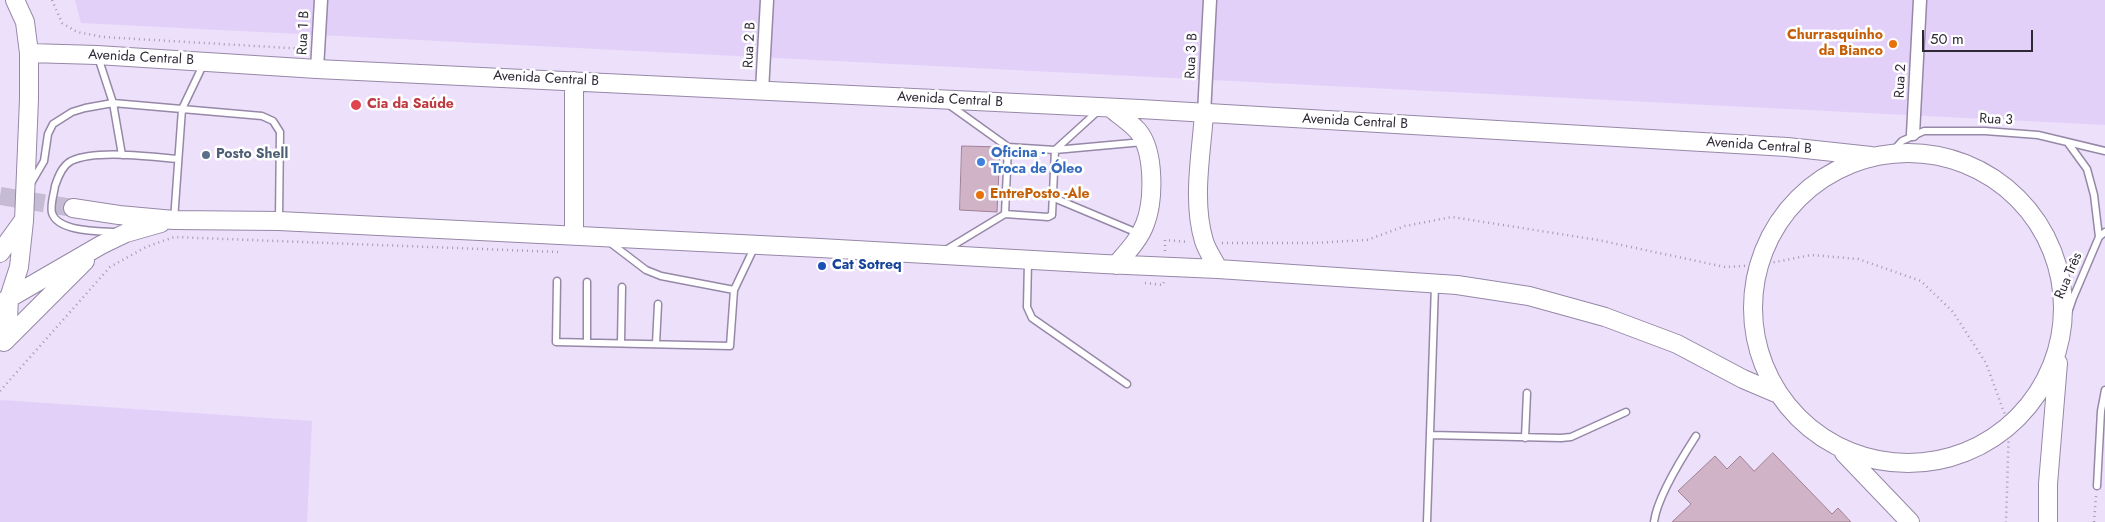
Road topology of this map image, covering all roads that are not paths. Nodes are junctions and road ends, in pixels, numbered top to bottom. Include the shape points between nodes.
1 (15, 0) edge
2 (321, 0) edge
3 (767, 0) edge
4 (1210, 0) edge
5 (1920, 0) edge
6 (29, 53) junction
7 (97, 55) junction
8 (205, 62) junction
9 (317, 68) junction
10 (574, 81) junction
11 (762, 91) junction
12 (943, 100) junction
13 (113, 103) junction
14 (1107, 108) junction
15 (182, 109) junction
16 (1204, 114) junction
17 (1913, 134) junction
18 (1144, 142) junction
19 (2068, 143) junction
20 (1008, 147) junction
21 (1055, 150) junction
22 (2105, 151) edge
23 (1892, 152) junction
24 (122, 155) junction
25 (1872, 156) junction
26 (178, 159) junction
27 (25, 190) junction
28 (1054, 198) junction
29 (74, 208) tunnel mouth
30 (1005, 214) junction
31 (174, 220) junction
32 (279, 220) junction
33 (24, 221) junction
34 (2105, 232) edge
35 (126, 233) junction
36 (1140, 234) junction
37 (574, 235) junction
38 (603, 237) junction
39 (2099, 237) junction
40 (756, 244) junction
41 (101, 245) junction
42 (0, 253) edge
43 (938, 254) junction
44 (1028, 260) junction
45 (1116, 265) junction
46 (1218, 269) junction
47 (557, 281) dead end
48 (587, 282) dead end
49 (1435, 284) junction
50 (622, 287) dead end
51 (734, 290) junction
52 (5, 300) edge
53 (658, 304) dead end
54 (2061, 333) junction
55 (587, 342) junction
56 (4, 343) edge
57 (621, 343) junction
58 (656, 344) junction
59 (1127, 384) dead end
60 (2105, 390) edge
61 (1527, 393) dead end
62 (1776, 393) junction
63 (1626, 412) dead end
64 (1430, 435) junction
65 (1696, 436) dead end
66 (1525, 438) junction
67 (1841, 450) junction
68 (2097, 486) road end
69 (1427, 522) edge
70 (1654, 522) edge
71 (1910, 522) edge
72 (2048, 522) edge

1 - 6 main road via 25,22
2 - 9 street, Rua 1 B
3 - 11 street, Rua 2 B
4 - 16 street, Rua 3 B
5 - 17 street, Rua 2
6 - 7 main road, Avenida Central B
6 - 27 main road
7 - 8 main road, Avenida Central B
7 - 13 lane
8 - 9 main road, Avenida Central B
8 - 15 lane
9 - 10 main road, Avenida Central B
10 - 11 main road, Avenida Central B
10 - 37 main road
11 - 12 main road, Avenida Central B
12 - 14 main road, Avenida Central B
12 - 20 lane
13 - 15 lane
13 - 24 lane
13 - 27 lane via 72,112 53,124 44,161
14 - 16 main road, Avenida Central B
14 - 18 main road via 1139,131
14 - 21 lane
15 - 26 lane
15 - 32 lane via 262,116 274,120 280,132
16 - 25 main road, Avenida Central B via 1787,147
16 - 46 main road via 1199,219 1204,244
17 - 19 lane, Rua 3 via 1924,131 1985,131 2038,135
17 - 23 lane
18 - 21 lane
18 - 36 main road via 1151,170 1150,204
19 - 22 lane, Rua 3
19 - 39 lane via 2087,169
20 - 21 lane
20 - 30 lane
21 - 28 lane
23 - 25 main road, Avenida Central B
23 - 54 main road, Avenida Central B via 1912,151 1952,158 1989,175 2020,200 2044,234 2059,272
24 - 26 lane
24 - 35 lane via 90,156 71,162 62,169 52,198 52,212 57,220 71,227
25 - 62 main road, Avenida Central B via 1818,180 1776,223 1754,278 1754,337
26 - 31 lane
27 - 33 main road
28 - 30 lane via 1054,211 1048,217
28 - 36 lane
29 - 31 main road, Avenida Central B
30 - 43 lane
31 - 32 main road, Avenida Central B
31 - 35 main road
32 - 37 main road, Avenida Central B
33 - 42 main road
33 - 52 main road via 20,267
34 - 39 lane, Rua Três
35 - 41 main road
36 - 45 main road
37 - 38 main road, Avenida Central B
38 - 40 main road, Avenida Central B
38 - 51 lane via 646,270 661,276
39 - 54 lane, Rua Três
40 - 43 main road, Avenida Central B
40 - 51 lane
41 - 52 main road
41 - 56 main road
43 - 44 main road, Avenida Central B
44 - 45 main road, Avenida Central B
44 - 59 lane via 1027,307 1032,318
45 - 46 main road, Avenida Central B
46 - 49 main road, Avenida Central B
47 - 55 lane via 556,342
48 - 55 lane
49 - 62 main road, Avenida Central B via 1529,296 1605,317 1677,344
49 - 64 lane
50 - 57 lane
51 - 58 lane via 730,346
52 - 56 main road
53 - 58 lane
54 - 67 main road, Avenida Central B via 2051,368 2034,399 2009,426 1980,446 1946,460 1910,464 1875,461
54 - 72 main road via 2048,474
55 - 57 lane
57 - 58 lane
60 - 68 lane
61 - 66 lane
62 - 67 main road, Avenida Central B via 1794,415
63 - 66 lane via 1571,437
64 - 66 lane
64 - 69 lane
65 - 70 lane via 1666,488
67 - 71 main road

